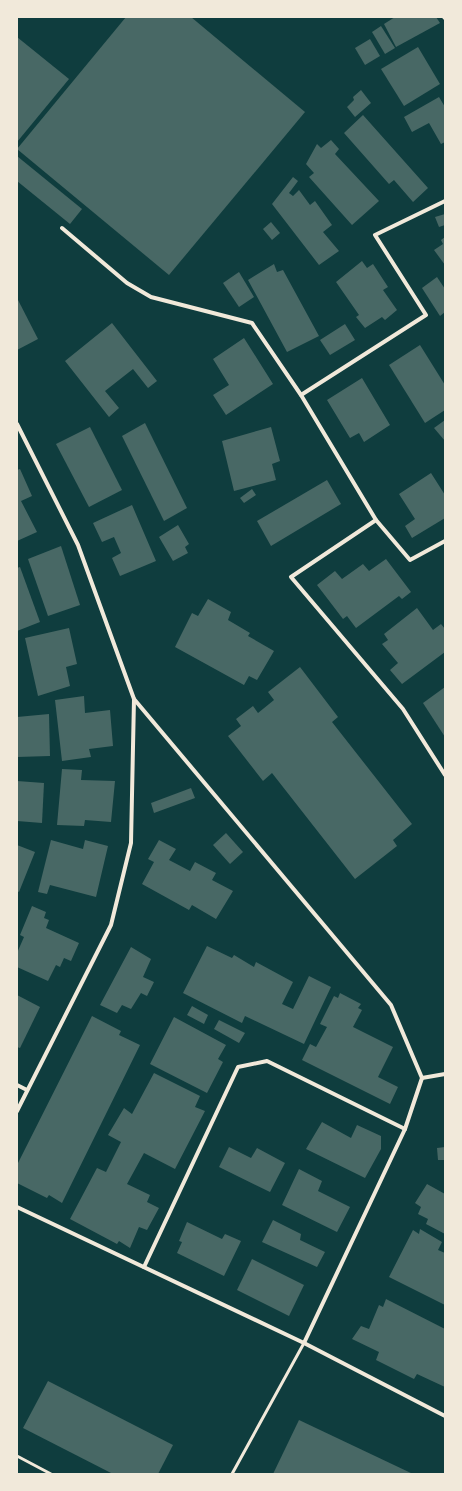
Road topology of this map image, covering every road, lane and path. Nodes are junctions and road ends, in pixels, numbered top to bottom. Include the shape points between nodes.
1 (445, 201) edge
2 (62, 228) dead end
3 (301, 395) junction
4 (17, 424) edge
5 (376, 520) junction
6 (445, 541) edge
7 (134, 699) junction
8 (445, 775) edge
9 (445, 1074) edge
10 (422, 1078) junction
11 (17, 1086) edge
12 (27, 1090) junction
13 (17, 1111) edge
14 (406, 1128) junction
15 (17, 1207) edge
16 (144, 1267) junction
17 (304, 1343) junction
18 (445, 1416) edge
19 (17, 1456) edge
20 (42, 1470) junction
21 (41, 1474) edge
22 (51, 1474) edge
23 (232, 1474) edge

1 - 3 street via 375,235 426,315
2 - 3 street via 127,283 151,297 252,323
3 - 5 street
4 - 7 street via 78,545
5 - 6 street via 410,560
5 - 8 street via 291,577 402,709
7 - 10 street via 391,1005
7 - 12 street via 131,843 111,924
9 - 10 street
10 - 14 street
11 - 12 street
12 - 13 street
14 - 16 street via 267,1062 238,1067
14 - 17 street
15 - 16 street
16 - 17 street
17 - 18 street
17 - 23 lane
19 - 20 lane
20 - 21 lane
20 - 22 lane

